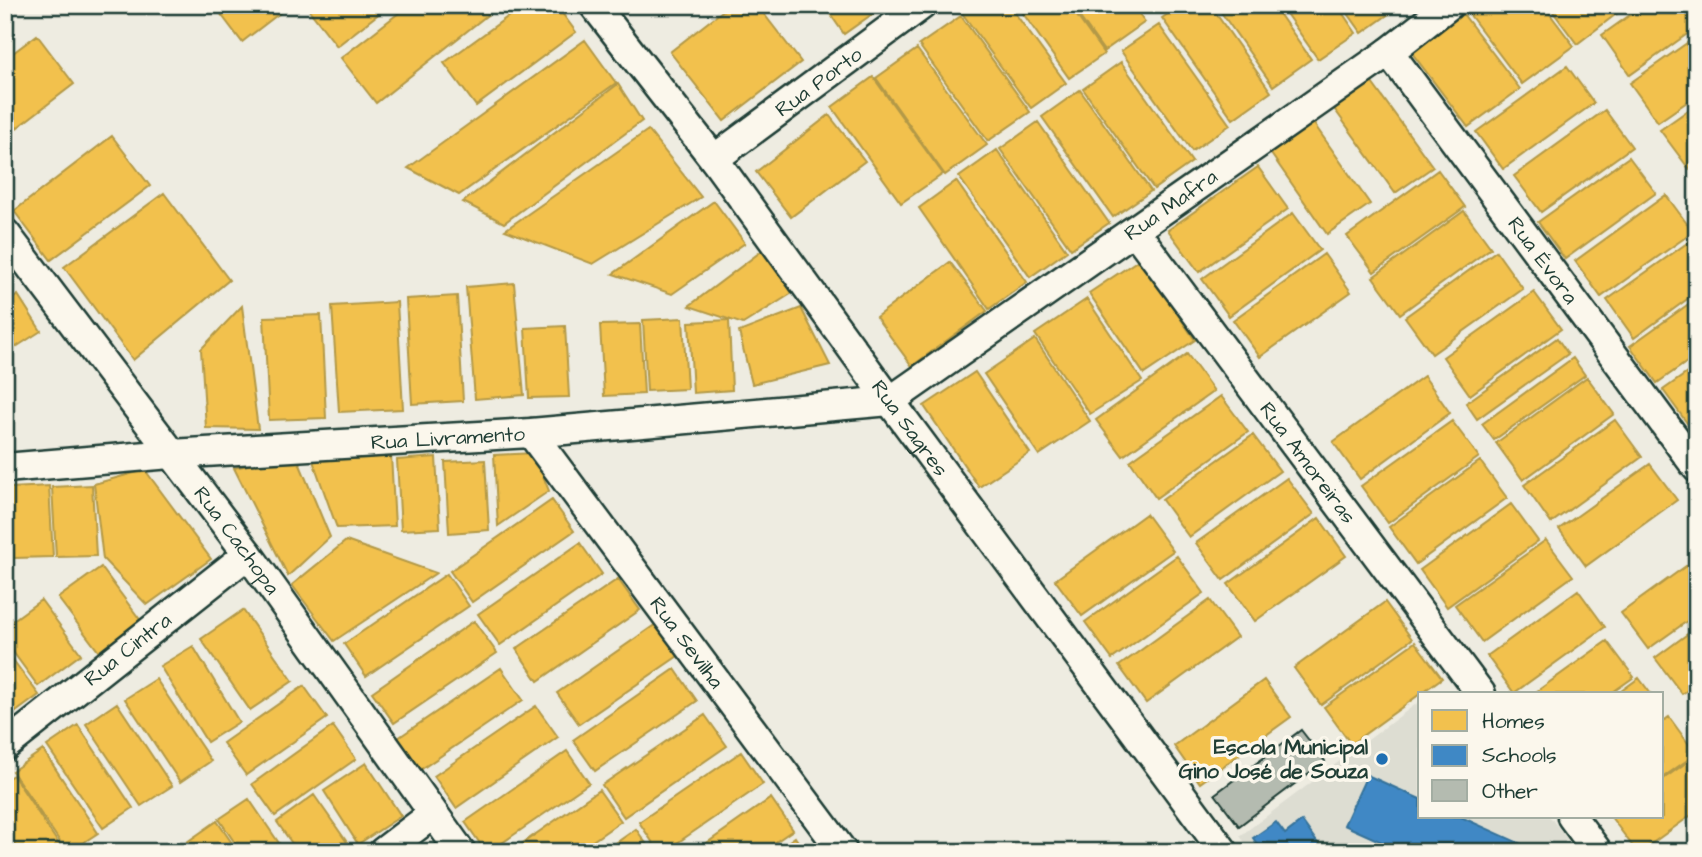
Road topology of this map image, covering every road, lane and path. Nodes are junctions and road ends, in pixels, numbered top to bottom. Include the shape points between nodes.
1 (594, 5) edge
2 (922, 5) edge
3 (1449, 5) edge
4 (1389, 52) junction
5 (714, 159) junction
6 (1135, 231) junction
7 (5, 233) edge
8 (890, 401) junction
9 (531, 433) junction
10 (171, 454) junction
11 (5, 468) edge
12 (1697, 468) edge
13 (248, 554) junction
14 (1480, 692) edge
15 (5, 746) edge
16 (433, 814) junction
17 (1573, 818) edge
18 (383, 852) edge
19 (461, 852) edge
20 (843, 852) edge
21 (1224, 852) edge
22 (1598, 852) edge

1 - 5 street, Rua Sagres
2 - 5 street, Rua Porto
3 - 4 street, Rua Mafra
4 - 6 street, Rua Mafra
4 - 12 street, Rua Évora
5 - 8 street, Rua Sagres
6 - 8 street, Rua Mafra
6 - 14 street, Rua Amoreiras
7 - 10 street, Rua Cachopa
8 - 9 street, Rua Livramento
8 - 21 street, Rua Sagres
9 - 10 street, Rua Livramento
9 - 20 street, Rua Sevilha
10 - 11 street, Rua Livramento
10 - 13 street, Rua Cachopa
13 - 15 street, Rua Cintra
13 - 16 street, Rua Cachopa
16 - 18 street
16 - 19 street, Rua Cachopa
17 - 22 street

